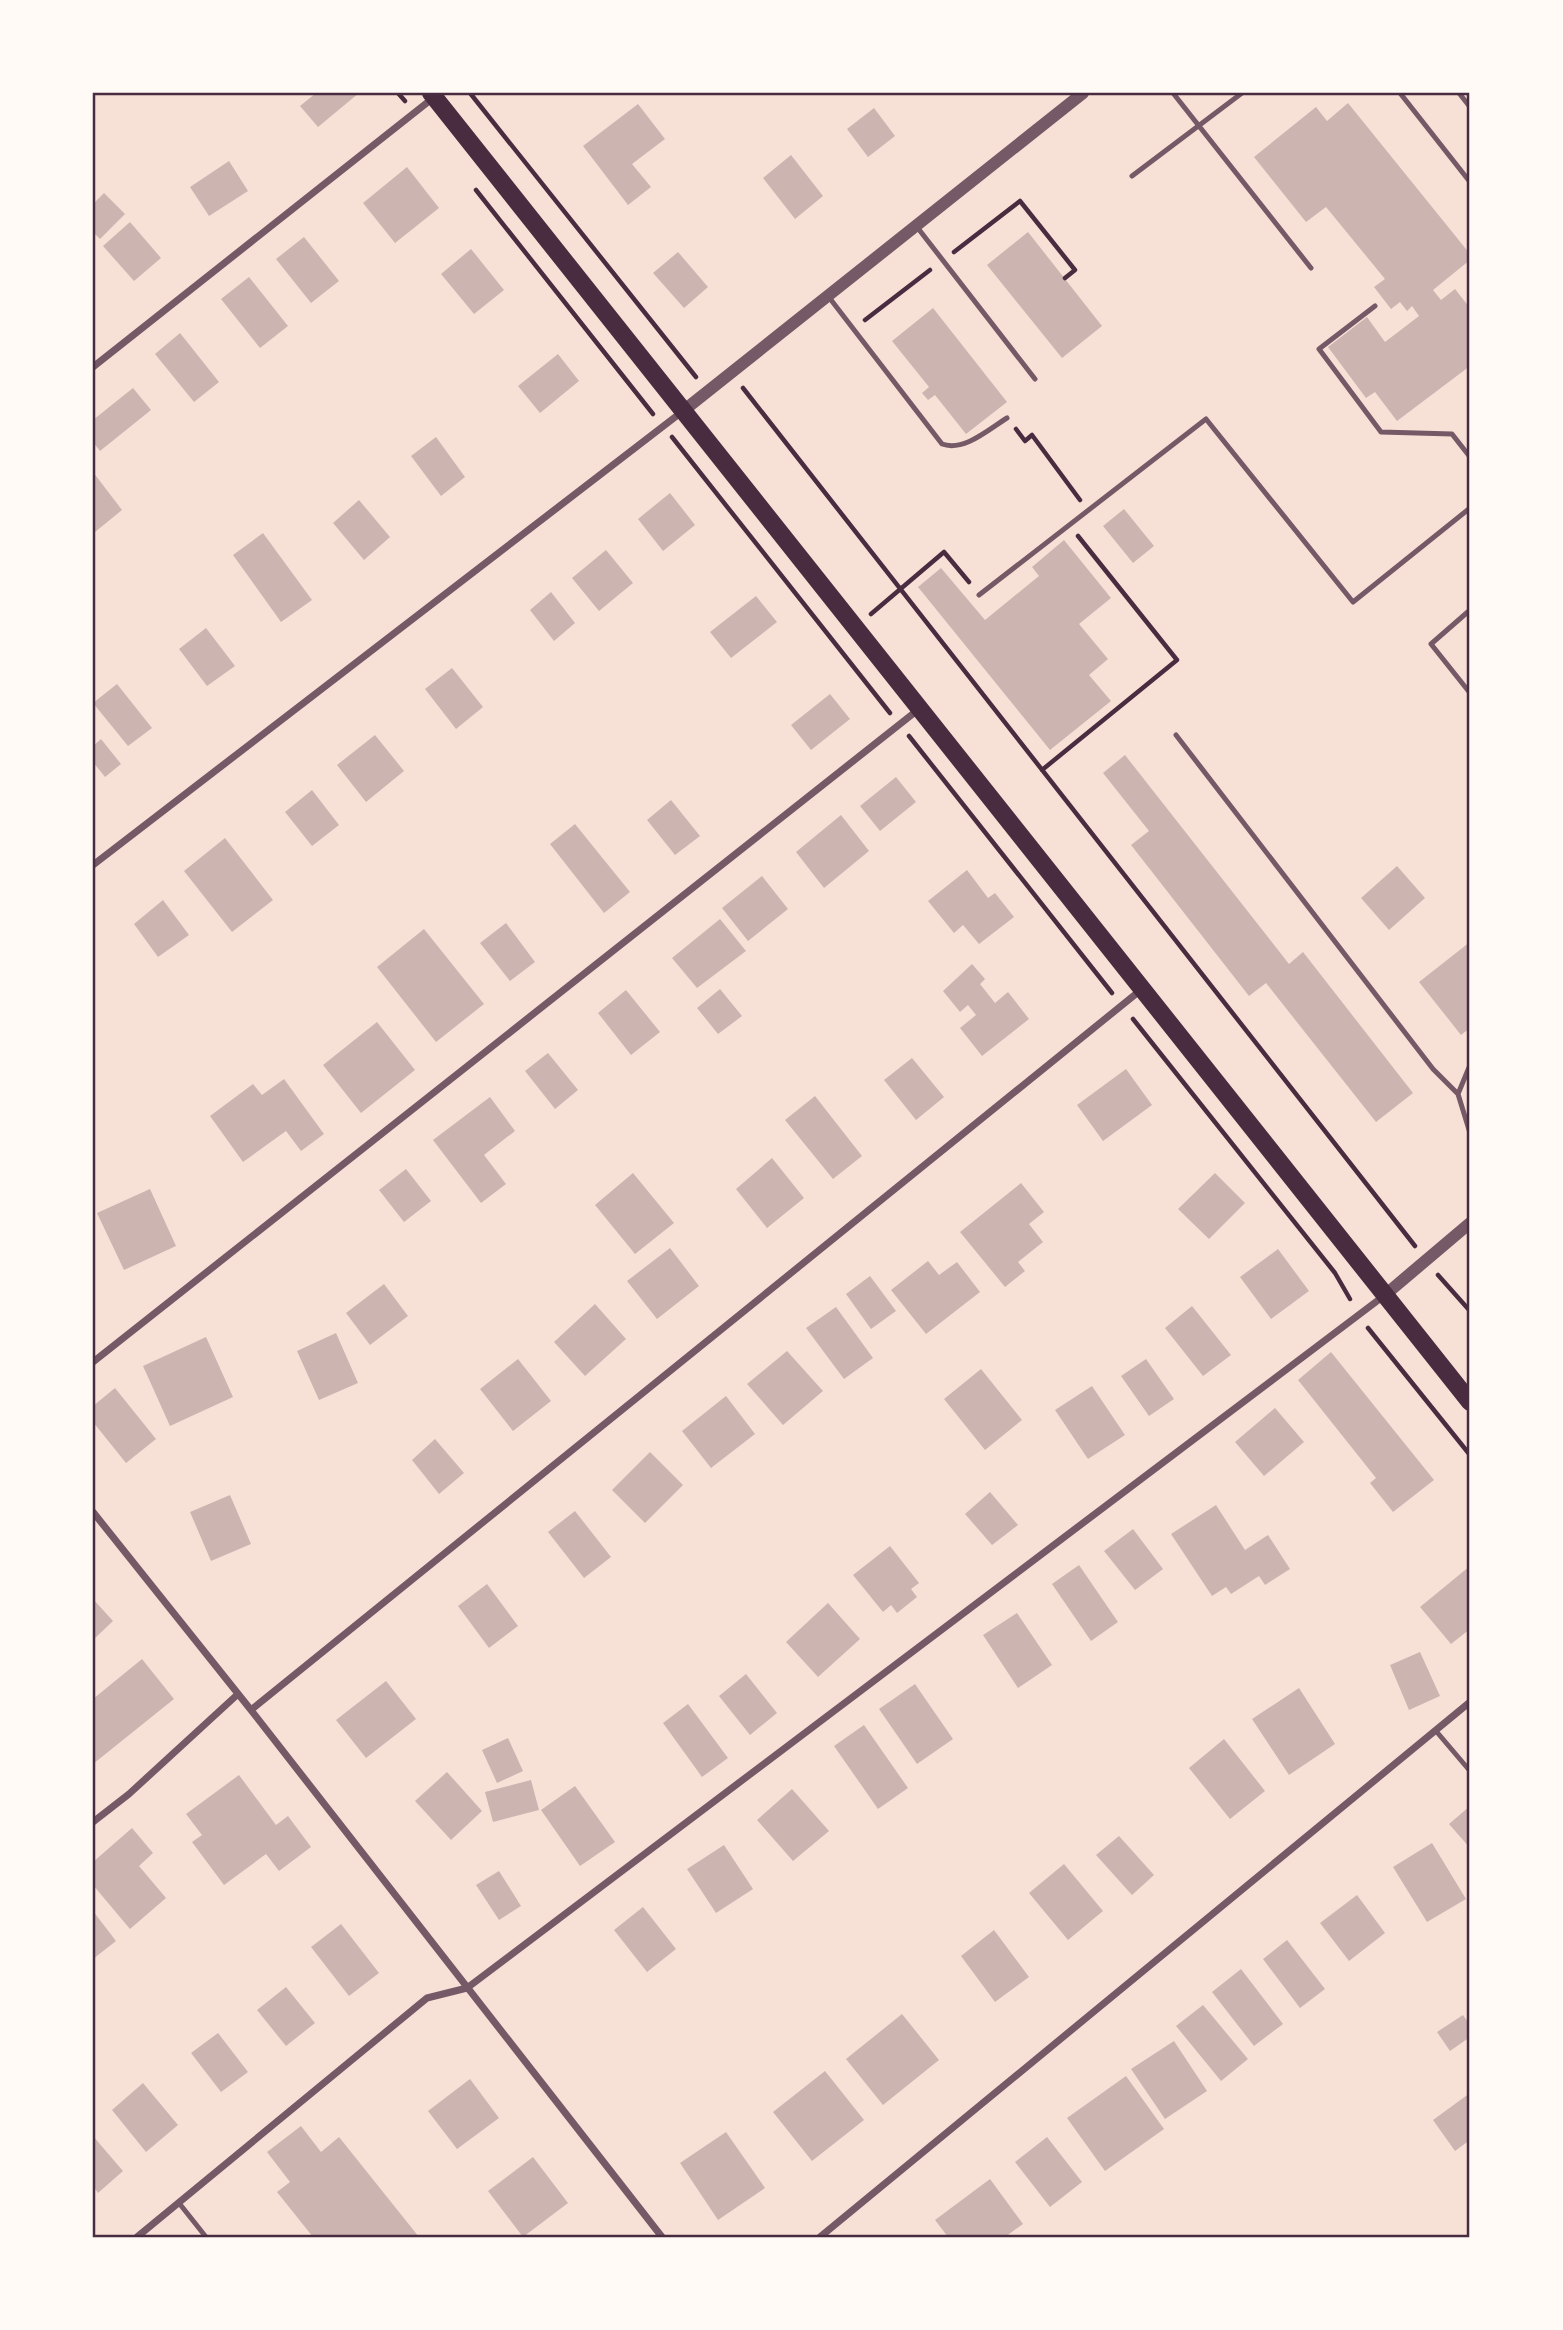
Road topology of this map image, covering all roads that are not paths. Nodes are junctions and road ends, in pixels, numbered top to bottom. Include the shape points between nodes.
1 (1083, 93) edge
2 (1172, 93) edge
3 (1242, 93) edge
4 (1400, 93) edge
5 (1459, 93) edge
6 (435, 94) edge
7 (1470, 107) edge
8 (1198, 126) junction
9 (1132, 176) dead end
10 (1470, 182) edge
11 (916, 226) junction
12 (1311, 268) dead end
13 (828, 296) junction
14 (1375, 306) dead end
15 (93, 367) edge
16 (1035, 379) dead end
17 (683, 411) junction
18 (1007, 418) road end
19 (1470, 457) edge
20 (1470, 508) edge
21 (979, 596) road end
22 (1470, 610) edge
23 (1470, 693) edge
24 (920, 708) junction
25 (1177, 735) dead end
26 (93, 865) edge
27 (1142, 989) junction
28 (1470, 1065) edge
29 (1458, 1094) junction
30 (1470, 1133) edge
31 (1470, 1223) edge
32 (1385, 1294) junction
33 (93, 1362) edge
34 (1470, 1402) edge
35 (93, 1512) edge
36 (238, 1694) junction
37 (1470, 1702) edge
38 (251, 1710) junction
39 (1436, 1731) junction
40 (1470, 1771) edge
41 (93, 1822) edge
42 (467, 1988) junction
43 (179, 2203) junction
44 (137, 2237) edge
45 (206, 2237) edge
46 (662, 2237) edge
47 (820, 2237) edge

1 - 11 street
2 - 8 lane
3 - 8 lane
4 - 10 lane
5 - 7 lane
6 - 15 street
6 - 17 main road
8 - 9 lane
8 - 12 lane
11 - 13 street
11 - 16 lane
13 - 17 street
13 - 18 lane via 943,444 960,446
14 - 19 lane via 1319,349 1381,432 1451,434
17 - 24 main road
17 - 26 street
20 - 21 lane via 1353,602 1206,419
22 - 23 lane via 1431,644
24 - 27 main road
24 - 33 street
25 - 29 lane via 1433,1069
27 - 32 main road
27 - 38 street
28 - 29 lane
29 - 30 lane
31 - 32 street
32 - 34 main road
32 - 42 street
35 - 36 street
36 - 38 street
36 - 41 street
37 - 39 street
38 - 42 street
39 - 40 lane
39 - 47 street
42 - 43 street via 427,1998
42 - 46 street
43 - 44 street
43 - 45 lane

